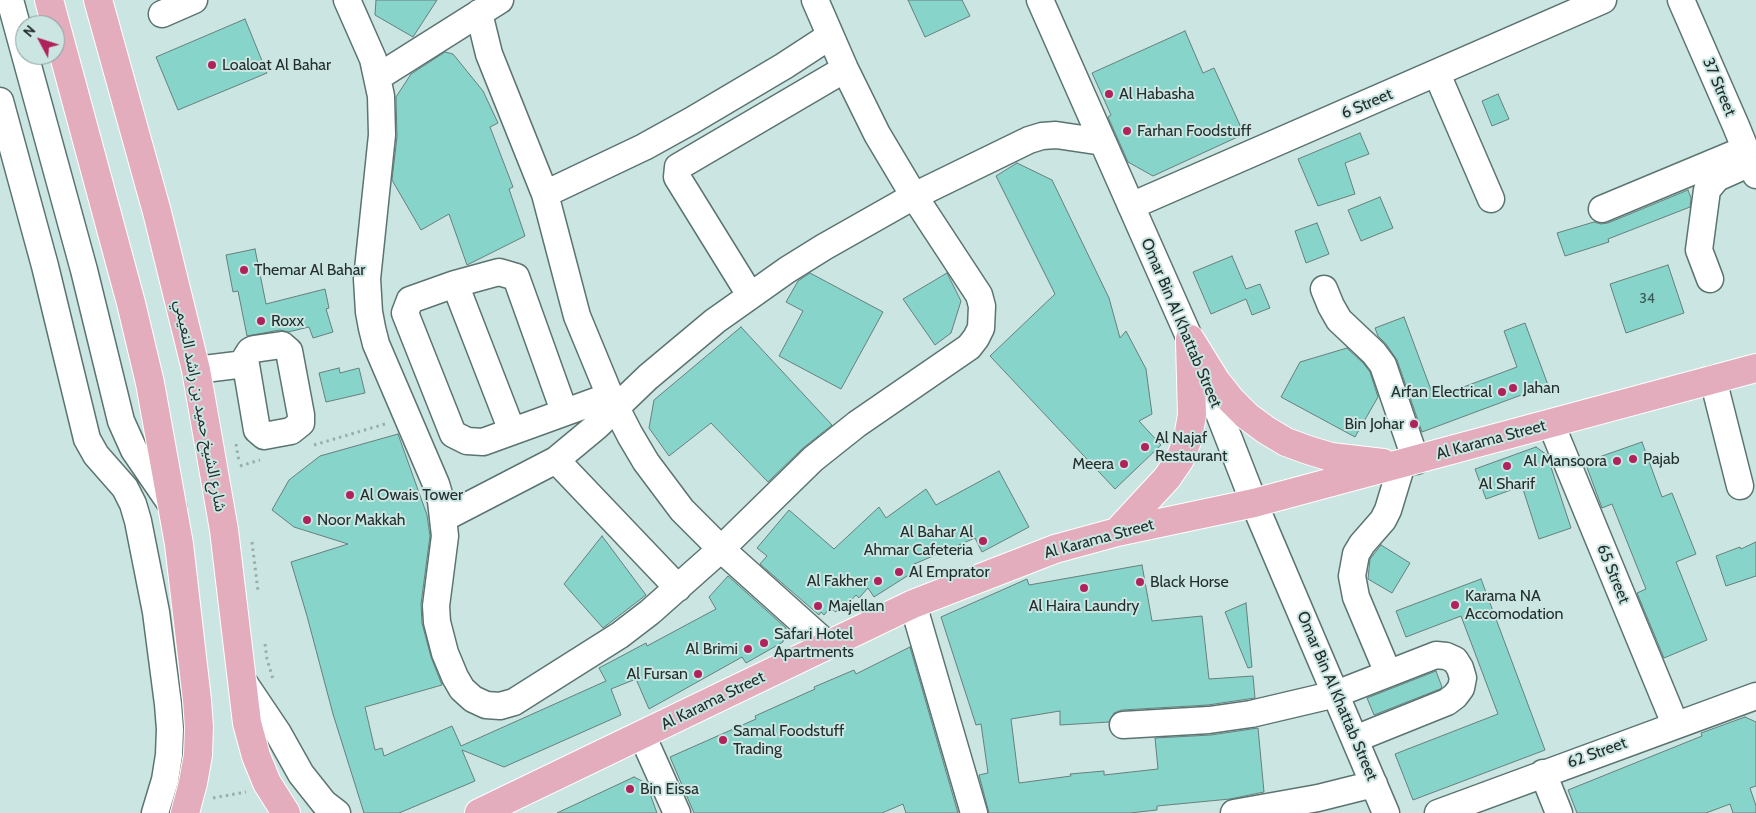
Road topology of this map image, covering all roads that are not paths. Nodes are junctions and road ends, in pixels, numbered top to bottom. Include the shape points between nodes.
1 (10, 0) edge
2 (49, 0) edge
3 (98, 0) edge
4 (194, 0) edge
5 (347, 0) edge
6 (815, 0) edge
7 (1040, 0) edge
8 (1603, 0) edge
9 (1681, 0) edge
10 (489, 6) edge
11 (1569, 6) edge
12 (162, 14) dead end
13 (830, 36) junction
14 (845, 69) junction
15 (1437, 74) junction
16 (378, 77) junction
17 (0, 101) edge
18 (1103, 142) junction
19 (1749, 146) edge
20 (545, 194) junction
21 (914, 196) junction
22 (1491, 199) dead end
23 (1131, 206) junction
24 (1602, 209) dead end
25 (1710, 279) dead end
26 (455, 284) junction
27 (1324, 289) dead end
28 (750, 295) junction
29 (1190, 340) junction
30 (245, 364) dead end
31 (1756, 368) edge
32 (196, 370) junction
33 (1714, 379) junction
34 (613, 401) junction
35 (564, 411) junction
36 (1551, 424) junction
37 (512, 431) junction
38 (556, 460) junction
39 (1409, 462) junction
40 (1740, 486) dead end
41 (1254, 503) junction
42 (173, 507) junction
43 (444, 518) junction
44 (1117, 532) junction
45 (721, 549) junction
46 (678, 588) junction
47 (913, 604) junction
48 (828, 645) junction
49 (1388, 673) junction
50 (243, 681) junction
51 (1336, 694) junction
52 (1756, 696) edge
53 (1675, 724) junction
54 (1123, 725) dead end
55 (642, 736) junction
56 (1355, 740) junction
57 (1543, 773) junction
58 (1374, 784) junction
59 (512, 806) edge
60 (187, 807) edge
61 (155, 813) edge
62 (286, 813) edge
63 (337, 813) edge
64 (479, 813) edge
65 (677, 813) edge
66 (974, 813) edge
67 (1234, 813) edge
68 (1386, 813) edge
69 (1438, 813) edge
70 (1559, 813) edge

1 - 42 street via 84,270 121,421 134,450
2 - 42 main road via 131,303
3 - 32 main road, شارع الشيخ حميد بن راشد النعيمي
4 - 12 street
5 - 16 street
6 - 13 street
7 - 18 street, Omar Bin Al Khattab Street
8 - 11 street, 6 Street
9 - 19 street, 37 Street
10 - 16 street
10 - 20 street via 483,33 489,54
11 - 15 street, 6 Street
13 - 14 street
13 - 20 street via 691,121
14 - 21 street via 877,134
14 - 28 street via 678,166 677,177
15 - 22 street
15 - 23 street, 6 Street
16 - 43 street via 382,135 367,279 368,304 376,344 436,484
17 - 61 street via 87,439 96,455 125,488 138,521 157,621 170,729 165,780
18 - 21 street via 1071,136 1042,136
18 - 23 street, Omar Bin Al Khattab Street
19 - 24 street
19 - 25 street via 1707,190 1699,250
20 - 34 street via 577,316
21 - 28 street
21 - 45 street via 979,295 983,317 976,338 960,353 834,441
23 - 29 street, Omar Bin Al Khattab Street
26 - 35 street via 499,272 516,277
26 - 37 street
26 - 37 street via 410,300 405,313 453,434 483,442
27 - 39 street via 1338,320 1383,365
28 - 34 street
29 - 39 main road via 1231,400 1247,416 1286,442 1331,457
29 - 41 street, Omar Bin Al Khattab Street
29 - 44 main road via 1192,415 1188,438 1168,478
30 - 32 street
31 - 33 main road, Al Karama Street
32 - 50 main road, شارع الشيخ حميد بن راشد النعيمي via 224,530
33 - 36 main road, Al Karama Street
33 - 40 street
34 - 35 street
34 - 38 street via 597,426
34 - 45 street via 664,489
35 - 37 street
36 - 39 main road, Al Karama Street
36 - 53 street, 65 Street
38 - 43 street
38 - 46 street
39 - 41 main road, Al Karama Street
39 - 49 street via 1383,520 1356,554 1352,576 1356,597
41 - 44 main road, Al Karama Street
41 - 51 street, Omar Bin Al Khattab Street
42 - 60 main road via 198,709 198,755
43 - 46 street via 436,606 440,638 462,689 473,699 486,704 500,706 514,702 620,635
44 - 47 main road, Al Karama Street via 1054,549
45 - 46 street
45 - 48 street
47 - 48 main road, Al Karama Street
47 - 66 street
48 - 55 main road, Al Karama Street
49 - 51 street
49 - 56 street via 1436,654 1454,660 1463,678 1461,688 1447,702
50 - 62 main road, شارع الشيخ حميد بن راشد النعيمي via 247,723 256,756 270,788
50 - 63 street via 306,782
51 - 54 street via 1286,707 1209,720
51 - 56 street, Omar Bin Al Khattab Street
52 - 53 street, 62 Street
53 - 57 street, 62 Street
55 - 59 main road, Al Karama Street
55 - 65 street
56 - 58 street, Omar Bin Al Khattab Street
57 - 69 street, 62 Street
57 - 70 street
58 - 67 street
58 - 68 street, Omar Bin Al Khattab Street
59 - 64 main road, Al Karama Street

